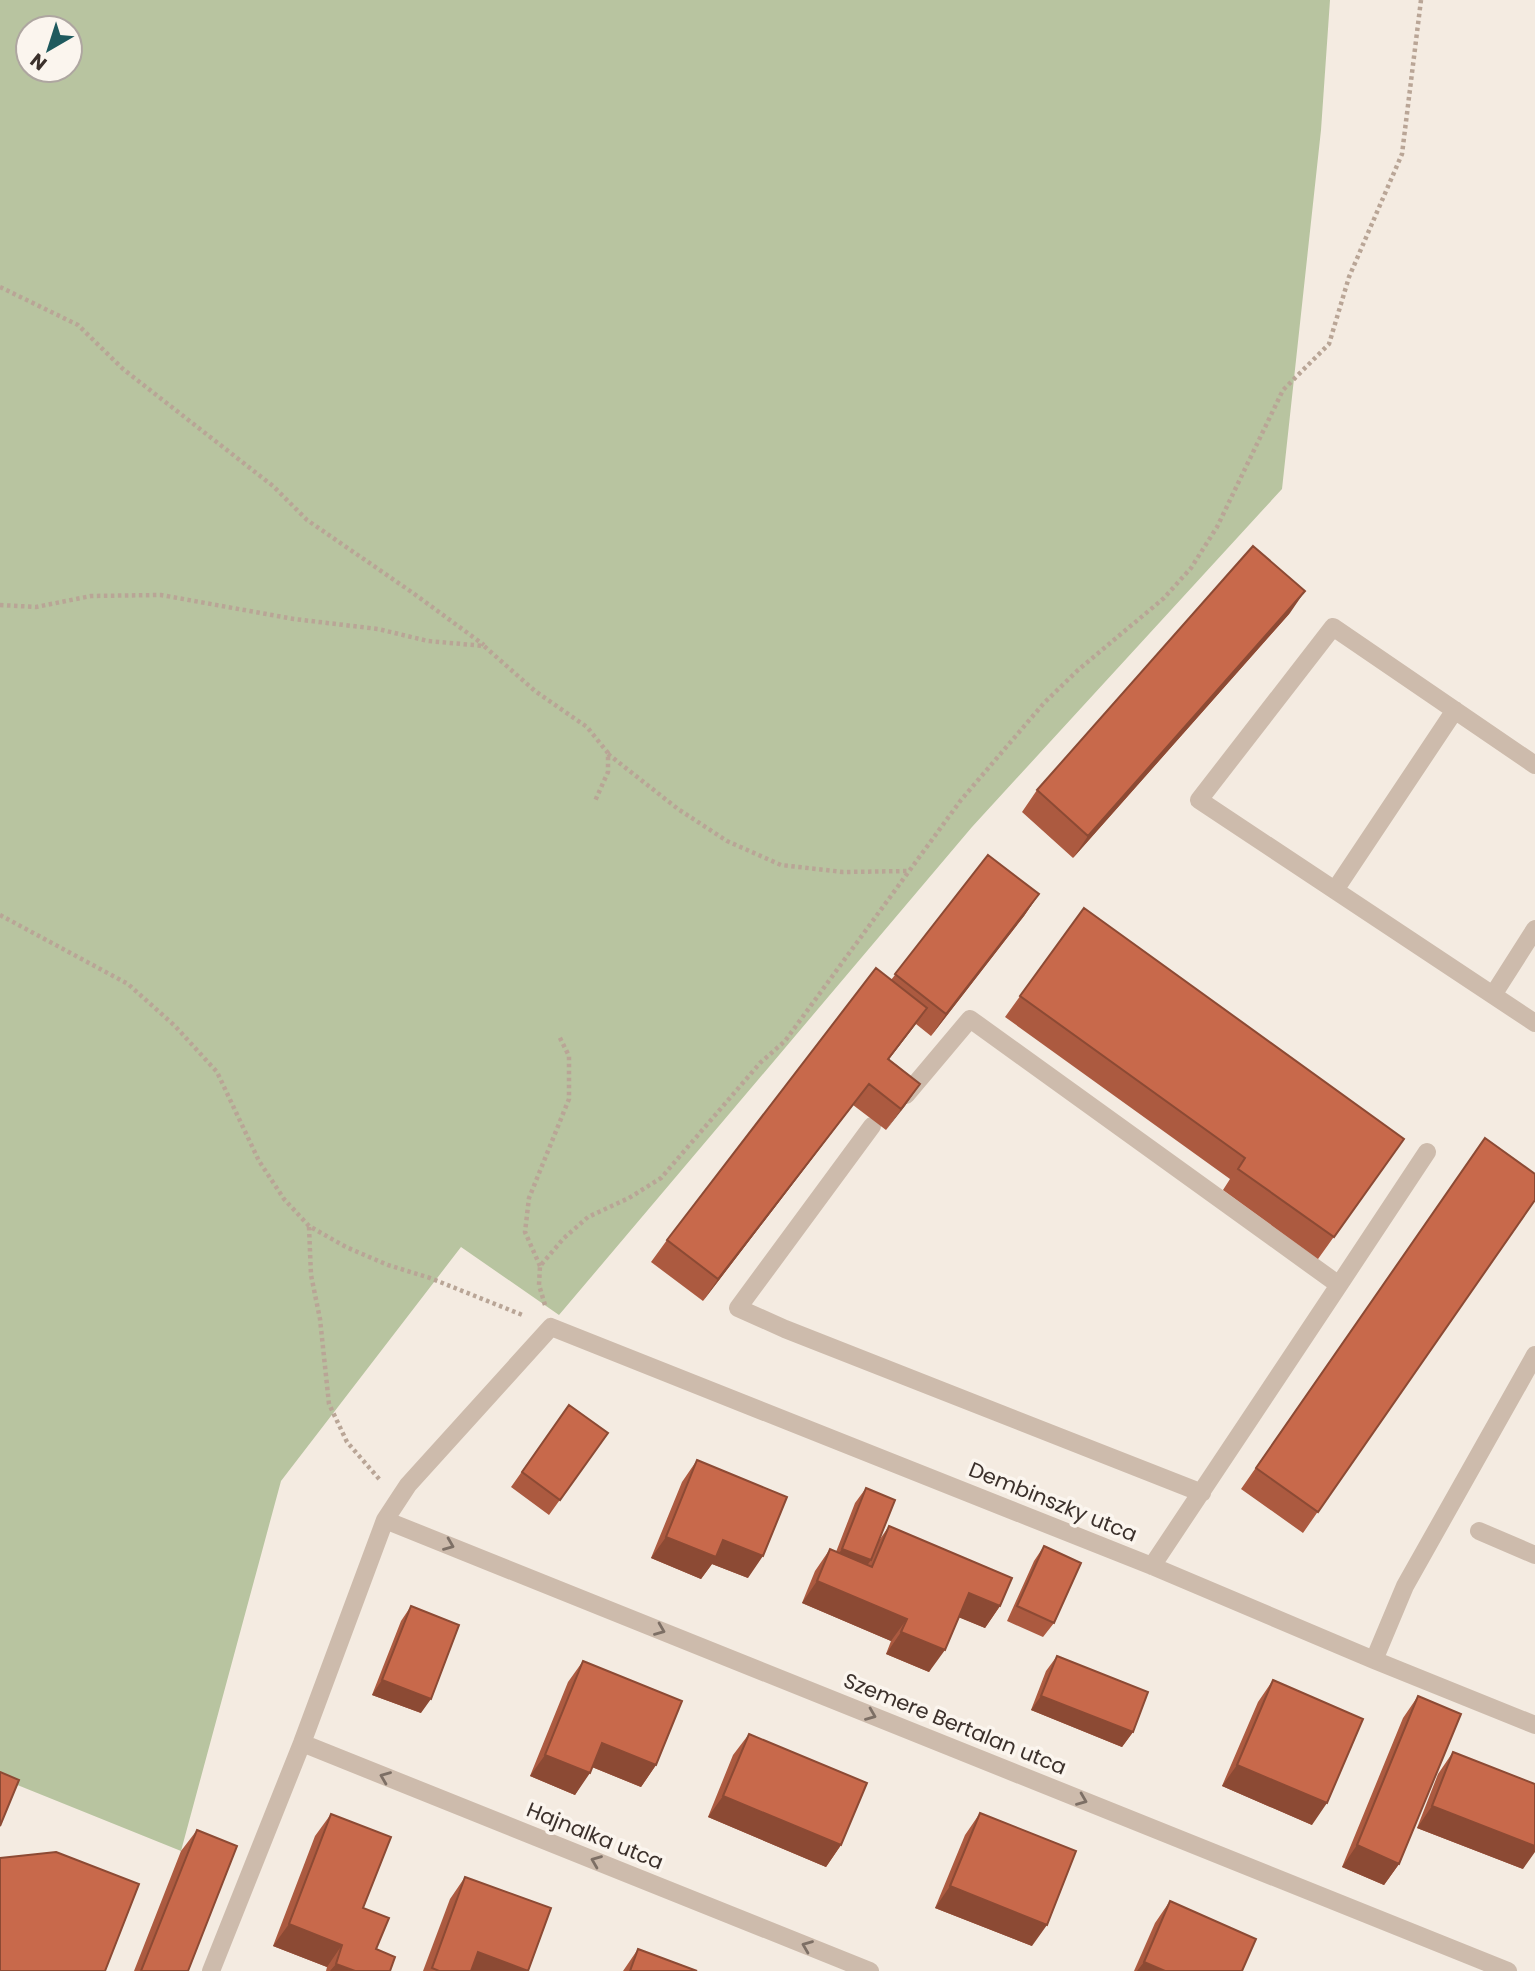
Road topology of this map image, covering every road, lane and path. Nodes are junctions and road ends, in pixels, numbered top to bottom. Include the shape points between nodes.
1 (1421, 0) edge
2 (0, 287) edge
3 (0, 605) edge
4 (484, 646) junction
5 (1455, 710) junction
6 (608, 753) junction
7 (1535, 765) edge
8 (595, 801) dead end
9 (910, 871) junction
10 (1335, 890) junction
11 (0, 915) edge
12 (1535, 929) edge
13 (1493, 995) junction
14 (1535, 1023) edge
15 (558, 1036) dead end
16 (906, 1094) edge
17 (872, 1126) dead end
18 (1427, 1152) dead end
19 (309, 1226) junction
20 (540, 1266) junction
21 (1339, 1285) junction
22 (551, 1327) junction
23 (1535, 1355) edge
24 (1202, 1493) junction
25 (400, 1497) junction
26 (385, 1520) junction
27 (1479, 1531) dead end
28 (1535, 1555) edge
29 (1152, 1566) junction
30 (1374, 1660) junction
31 (1535, 1725) edge
32 (302, 1743) junction
33 (216, 1970) edge
34 (870, 1971) edge
35 (1508, 1971) edge

1 - 9 path via 1402,154 1349,277 1329,344 1283,390 1217,527 1191,568 1164,598 1044,703 977,780
2 - 4 path via 78,325 123,369 273,485 307,520
3 - 4 path via 36,607 91,596 161,595 428,641
4 - 6 path via 535,691 587,727
5 - 7 street
5 - 10 street
5 - 10 street via 1333,627 1199,800
6 - 8 path via 608,772
6 - 9 path via 717,835 781,865 843,873
9 - 20 path via 785,1041 760,1063 661,1178 588,1217
10 - 13 street
11 - 19 path via 128,984 175,1026 217,1072 259,1161
12 - 13 street
13 - 14 street
15 - 20 path via 569,1056 569,1099 529,1198 524,1232
16 - 21 street via 970,1019
17 - 24 street via 738,1308
18 - 21 street
19 - 22 path via 377,1261
19 - 25 path via 329,1404 347,1442 372,1473
20 - 22 path via 539,1285
21 - 24 street
22 - 25 street
22 - 29 street, Dembinszky utca
23 - 30 street via 1405,1586
24 - 29 street
25 - 26 street
26 - 32 street
26 -> 35 street, Szemere Bertalan utca
27 - 28 street
29 - 30 street, Dembinszky utca
30 - 31 street, Dembinszky utca
32 - 33 street
34 -> 32 street, Hajnalka utca

